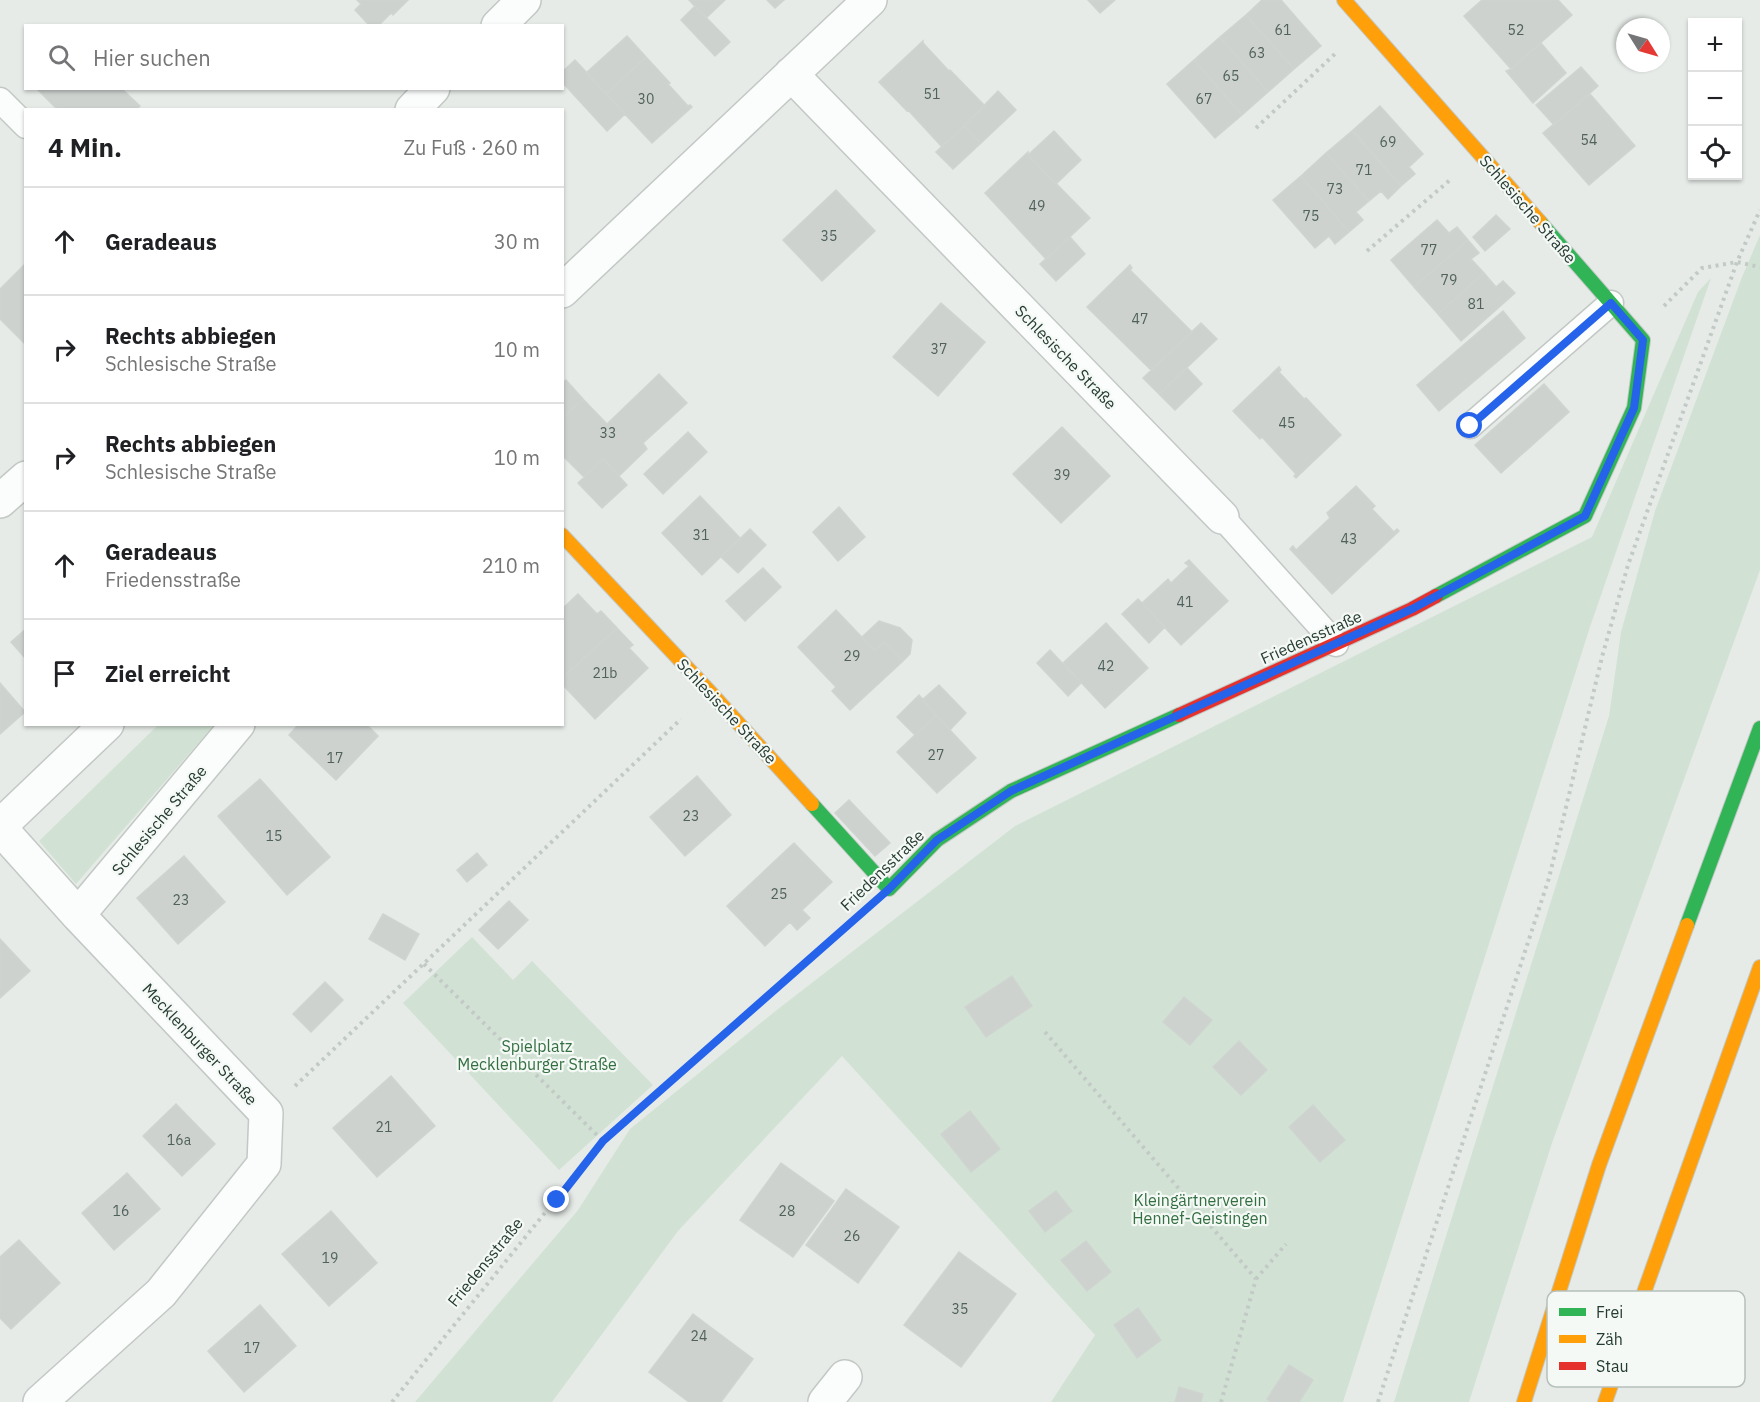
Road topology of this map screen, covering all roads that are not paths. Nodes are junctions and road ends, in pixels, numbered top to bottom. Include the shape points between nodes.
1 (524, 0) edge
2 (870, 0) edge
3 (1344, 0) edge
4 (500, 24) edge
5 (791, 74) junction
6 (431, 90) edge
7 (0, 100) edge
8 (414, 108) edge
9 (24, 124) edge
10 (564, 289) edge
11 (1611, 303) junction
12 (1634, 408) joint
13 (1470, 426) dead end
14 (24, 480) edge
15 (0, 501) edge
16 (1222, 518) joint
17 (564, 537) edge
18 (1336, 644) junction
19 (105, 726) edge
20 (236, 726) edge
21 (1760, 728) edge
22 (0, 827) edge
23 (889, 889) joint
24 (78, 915) junction
25 (1760, 967) edge
26 (1559, 1291) edge
27 (1645, 1291) edge
28 (1547, 1329) edge
29 (1610, 1387) edge
30 (40, 1402) edge
31 (1524, 1402) edge
32 (1605, 1402) edge

1 - 4 street
2 - 5 street
3 - 11 main road, Schlesische Straße
5 - 10 street
5 - 16 street, Schlesische Straße
6 - 8 street
7 - 9 lane
11 - 12 main road, Schlesische Straße via 1643,340
11 - 13 lane
12 - 18 main road, Friedensstraße via 1585,516 1412,609
14 - 15 street
16 - 18 lane, Schlesische Straße
17 - 23 main road, Schlesische Straße
18 - 23 main road, Friedensstraße via 1011,791 937,840
19 - 22 street
20 - 24 street, Schlesische Straße
21 - 26 main road via 1599,1165
22 - 24 street, Mecklenburger Straße
24 - 30 street, Mecklenburger Straße via 266,1113 264,1164 161,1293
25 - 27 main road
28 - 31 main road
29 - 32 main road

